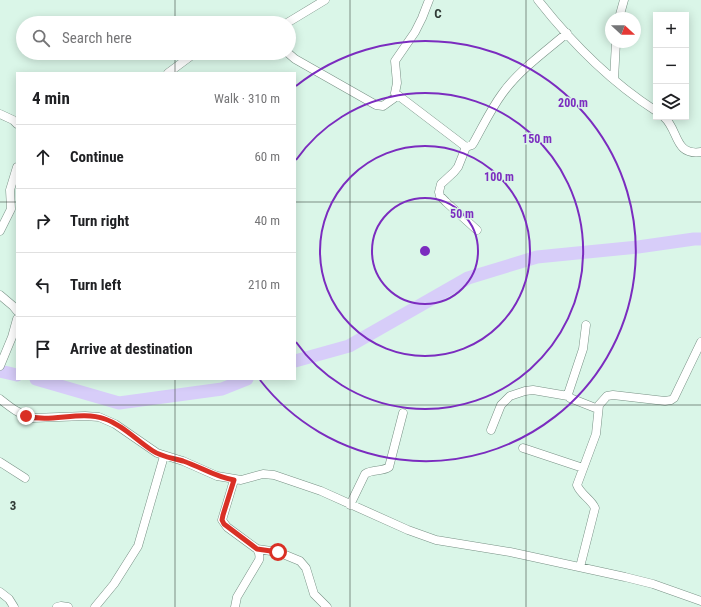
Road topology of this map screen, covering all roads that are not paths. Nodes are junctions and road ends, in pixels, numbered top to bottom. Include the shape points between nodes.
1 (325, 0) edge
2 (428, 0) edge
3 (538, 0) edge
4 (624, 0) edge
5 (621, 12) edge
6 (296, 17) edge
7 (567, 33) junction
8 (616, 48) edge
9 (296, 59) edge
10 (186, 60) edge
11 (169, 72) edge
12 (614, 79) junction
13 (397, 96) junction
14 (653, 110) edge
15 (0, 114) edge
16 (667, 120) edge
17 (16, 123) edge
18 (466, 147) junction
19 (701, 152) edge
20 (16, 170) edge
21 (478, 230) dead end
22 (0, 231) edge
23 (0, 295) edge
24 (16, 310) edge
25 (16, 323) edge
26 (586, 325) dead end
27 (701, 342) edge
28 (0, 366) edge
29 (568, 396) junction
30 (0, 399) edge
31 (598, 409) junction
32 (403, 413) dead end
33 (490, 430) dead end
34 (524, 448) dead end
35 (164, 456) junction
36 (0, 462) edge
37 (583, 468) junction
38 (25, 478) dead end
39 (234, 480) junction
40 (350, 504) junction
41 (257, 549) junction
42 (580, 567) junction
43 (0, 592) edge
44 (701, 601) edge
45 (14, 607) edge
46 (57, 607) edge
47 (68, 607) edge
48 (95, 607) edge
49 (235, 607) edge
50 (327, 607) edge

1 - 6 street
2 - 13 street via 415,32 395,60
3 - 7 street
4 - 5 street
7 - 12 street
7 - 18 street via 533,61 505,89 472,145
8 - 12 street
9 - 13 street via 376,105 383,106
10 - 11 street
12 - 14 street
13 - 18 street
15 - 17 street
16 - 19 street via 683,148
18 - 21 street via 458,167 441,184 438,192
20 - 22 street via 11,186 11,209
23 - 24 street
25 - 28 street
26 - 29 street via 583,350
27 - 31 street via 671,400 613,395 604,398
29 - 31 street
29 - 33 street via 533,390 510,396 501,405
30 - 35 street via 18,412 33,418 85,416 106,419
31 - 37 street via 596,434
32 - 40 street via 389,467 367,472
34 - 37 street
35 - 39 street
35 - 48 street via 138,546 114,584
36 - 38 street
37 - 42 street via 578,486 593,504 595,511
39 - 40 street via 263,474 274,475
39 - 41 street via 222,520 227,527
40 - 42 street via 436,540
41 - 49 street via 259,560 237,597
41 - 50 street via 278,552 300,561 306,568 314,594
42 - 44 street via 653,584
43 - 45 street
46 - 47 street

